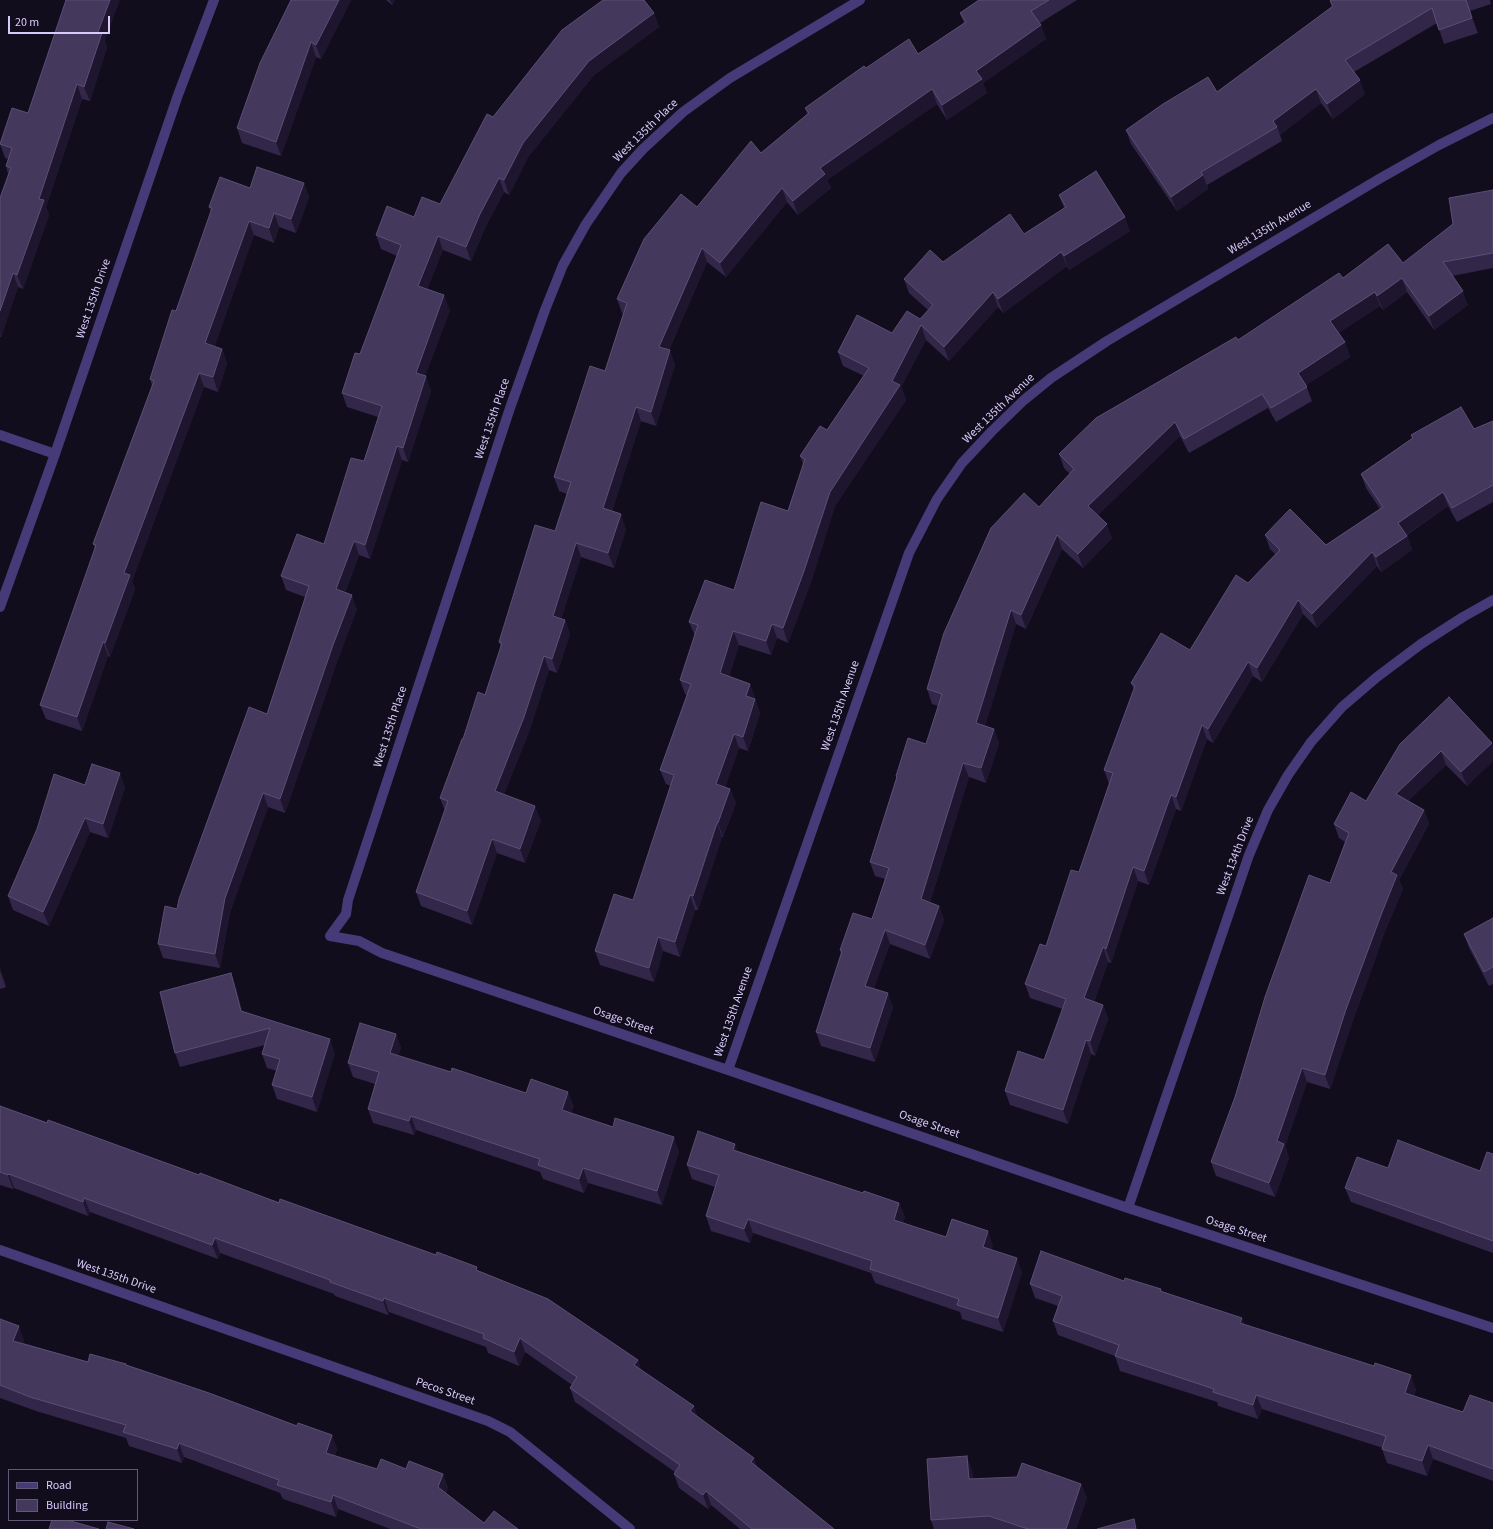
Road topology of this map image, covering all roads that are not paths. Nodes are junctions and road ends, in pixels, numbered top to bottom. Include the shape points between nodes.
1 (214, 0) edge
2 (860, 0) edge
3 (1493, 118) edge
4 (0, 435) edge
5 (55, 454) junction
6 (1493, 600) edge
7 (0, 607) edge
8 (359, 941) joint
9 (728, 1070) junction
10 (1128, 1208) junction
11 (0, 1250) edge
12 (224, 1328) joint
13 (1493, 1328) edge
14 (630, 1529) edge

1 - 5 street, West 135th Drive via 178,95
2 - 8 street, West 135th Place via 730,78 683,112 621,173 586,224 564,265 510,408 348,900 346,914 330,936
3 - 9 street, West 135th Avenue via 1378,179 1107,340 1051,378 1024,400 962,463 937,500 909,553
4 - 5 street
5 - 7 street, West 135th Drive
6 - 10 street, West 134th Drive via 1421,644 1342,707 1311,742 1288,775 1268,810 1249,855
8 - 9 street, Osage Street via 382,953
9 - 10 street, Osage Street
10 - 13 street, Osage Street
11 - 12 street, West 135th Drive
12 - 14 street, Pecos Street via 488,1421 510,1432

